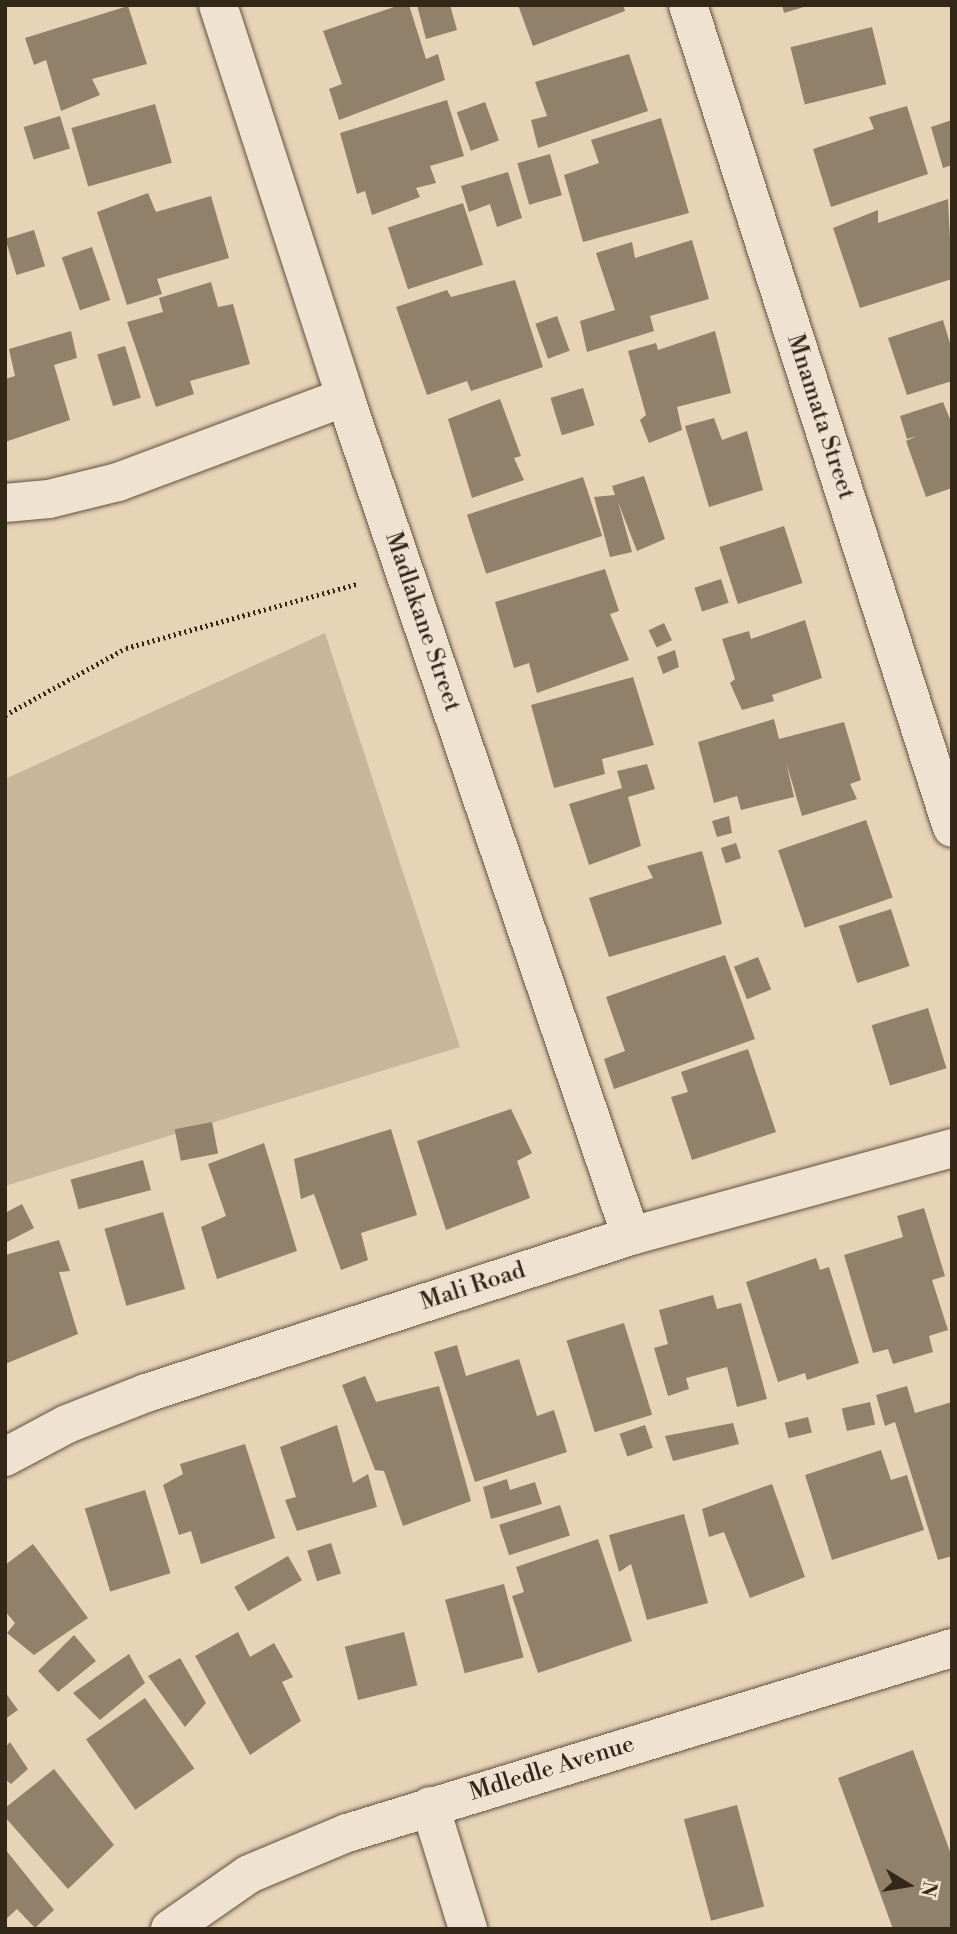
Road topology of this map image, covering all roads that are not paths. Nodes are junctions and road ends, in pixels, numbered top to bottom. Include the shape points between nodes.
1 (218, 5) edge
2 (688, 5) edge
3 (345, 397) junction
4 (5, 503) edge
5 (952, 828) edge
6 (952, 1148) edge
7 (631, 1236) junction
8 (5, 1457) edge
9 (952, 1648) edge
10 (430, 1806) junction
11 (170, 1929) edge
12 (468, 1929) edge

1 - 3 street, Madlakane Street
2 - 5 street, Mnamata Street
3 - 4 street via 118,482 49,499
3 - 7 street, Madlakane Street
6 - 7 street, Mali Road
7 - 8 street, Mali Road via 146,1393 67,1424
9 - 10 street, Mdledle Avenue
10 - 11 street, Mdledle Avenue via 347,1833 249,1874
10 - 12 street

